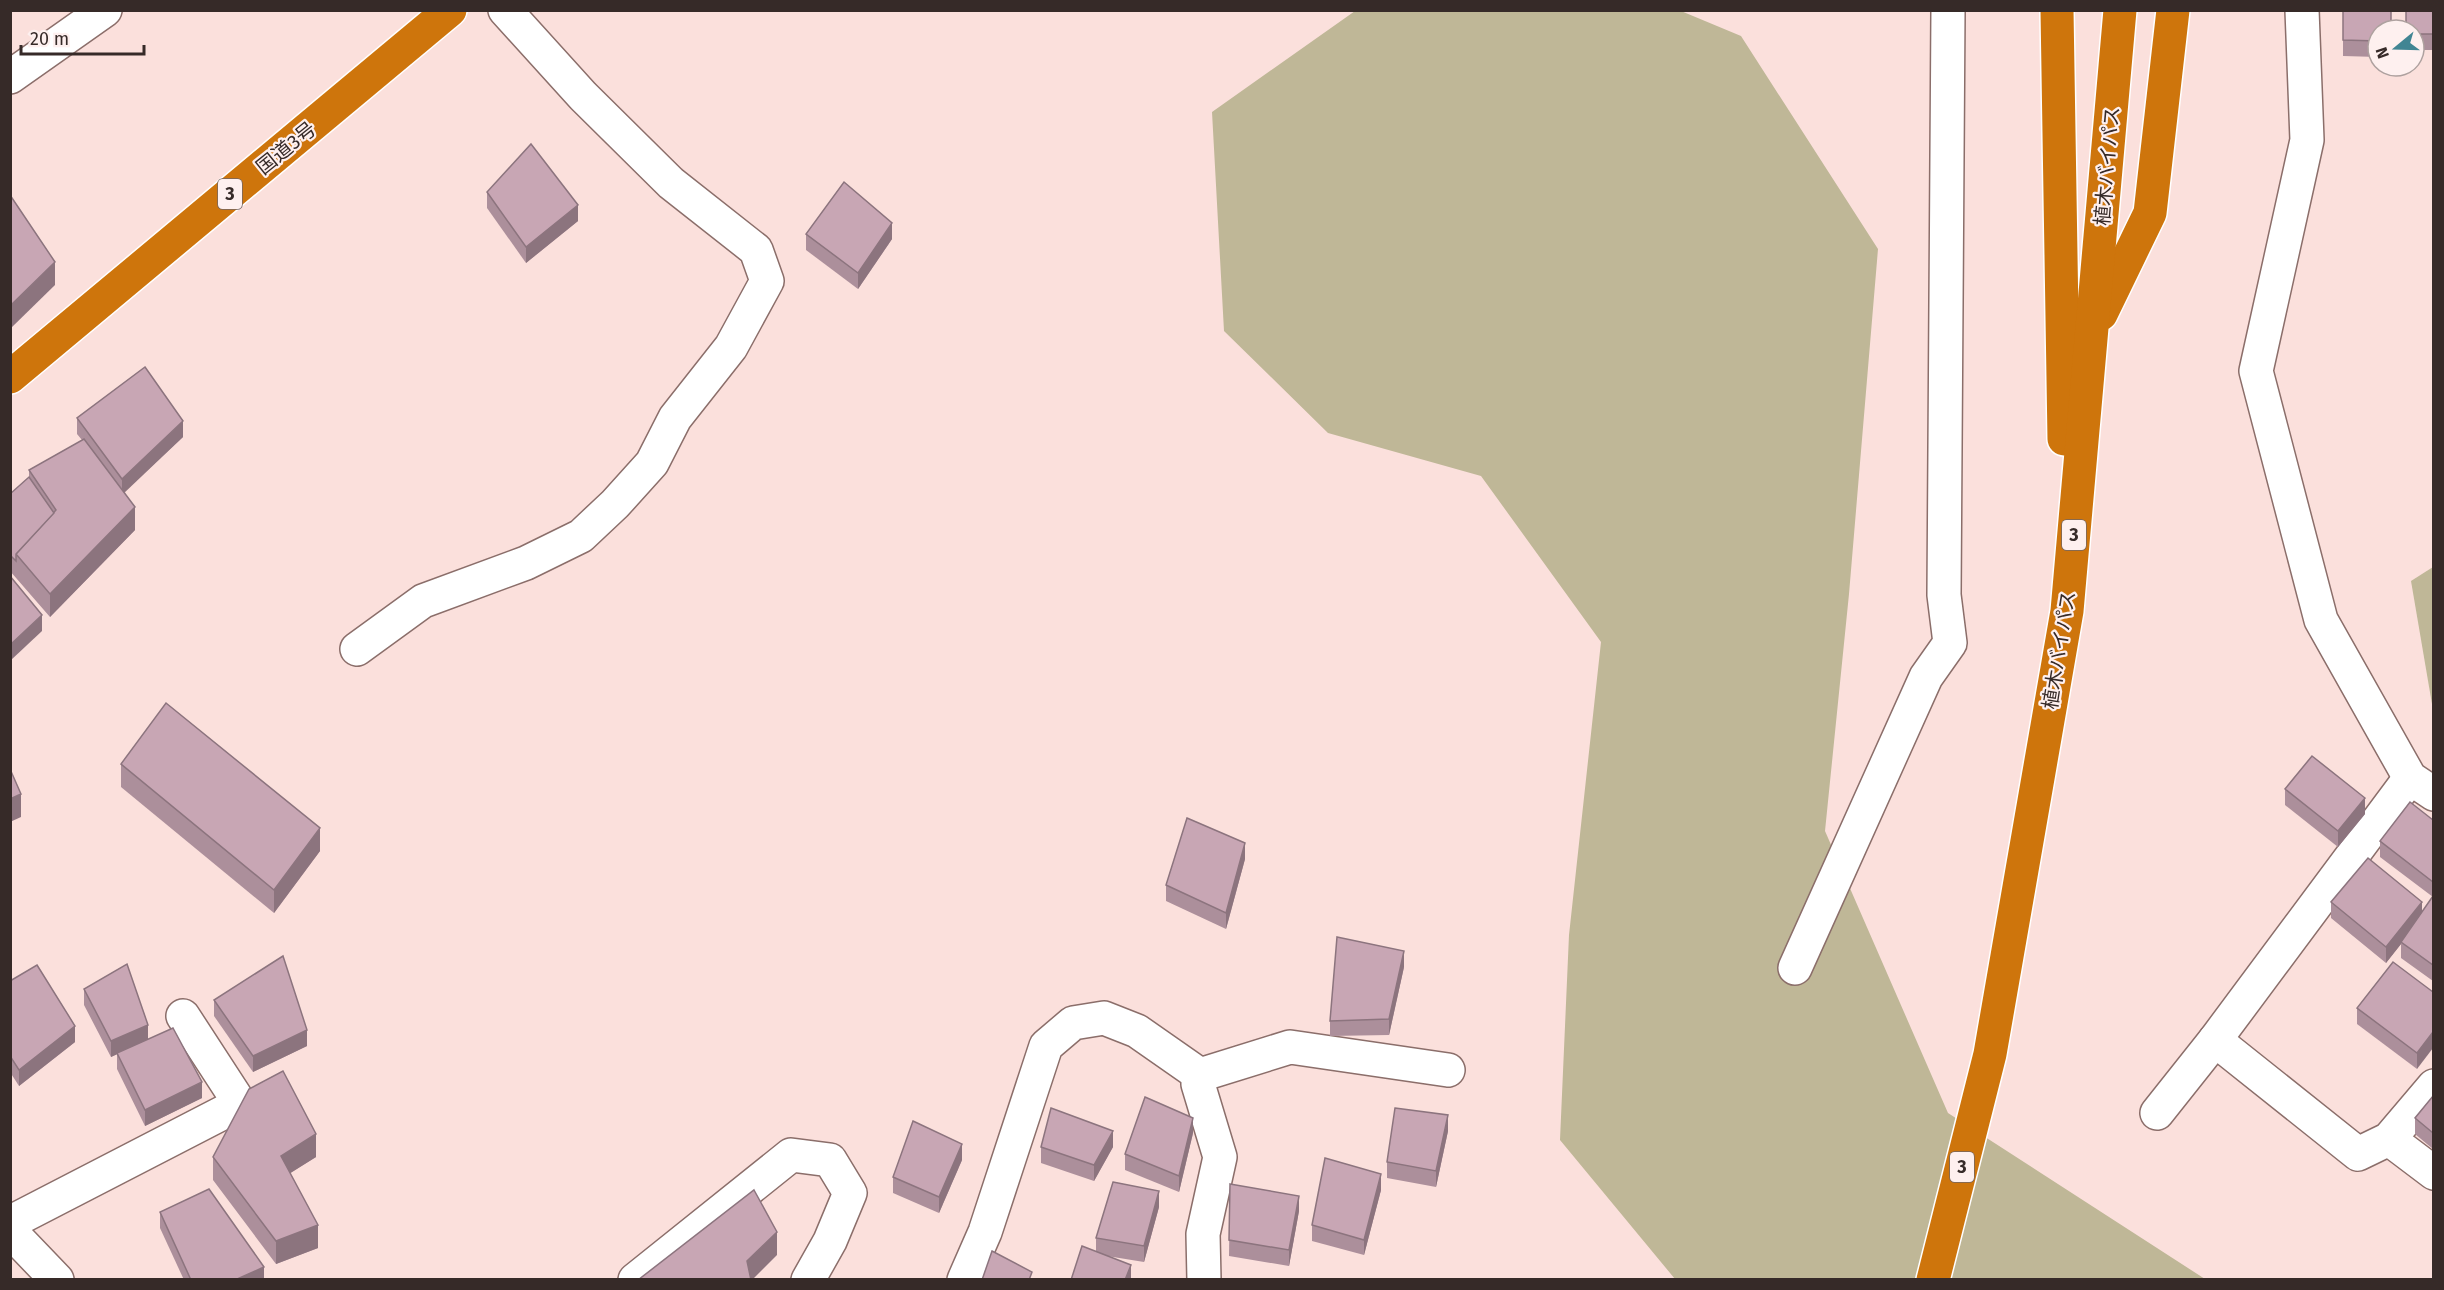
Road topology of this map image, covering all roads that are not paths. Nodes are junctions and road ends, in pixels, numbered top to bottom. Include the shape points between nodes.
1 (105, 10) edge
2 (450, 10) edge
3 (505, 10) edge
4 (1948, 10) edge
5 (2057, 10) edge
6 (2120, 10) edge
7 (2173, 10) edge
8 (2302, 10) edge
9 (10, 77) edge
10 (2092, 334) junction
11 (10, 377) edge
12 (2067, 611) junction
13 (357, 649) dead end
14 (2422, 786) edge
15 (1795, 968) dead end
16 (183, 1016) dead end
17 (2215, 1040) junction
18 (1448, 1070) dead end
19 (1200, 1075) junction
20 (2433, 1086) edge
21 (2157, 1113) dead end
22 (2390, 1139) junction
23 (2433, 1173) edge
24 (10, 1226) edge
25 (10, 1231) edge
26 (57, 1280) edge
27 (635, 1280) edge
28 (808, 1280) edge
29 (964, 1280) edge
30 (1204, 1280) edge
31 (1934, 1280) edge

1 - 9 street
2 - 11 highway, 国道3号 / 3
3 - 13 street via 583,96 671,183 756,250 767,281 731,347 675,418 652,463 581,536 526,563 423,601
4 - 15 street via 1944,595 1950,643 1926,677
5 - 12 highway
6 - 10 highway, 植木バイパス / 3
7 - 10 highway via 2150,213
8 - 14 street via 2307,140 2256,371 2321,620
10 - 12 highway, 植木バイパス / 3
12 - 31 highway, 植木バイパス / 3 via 1990,1054
14 - 17 street
16 - 24 street via 237,1099 232,1108
17 - 21 street
17 - 22 street via 2358,1154
18 - 19 street via 1290,1047
19 - 29 street via 1137,1031 1104,1018 1073,1023 1046,1046 985,1232
19 - 30 street via 1198,1084 1220,1157 1203,1234
20 - 22 street
22 - 23 street
25 - 26 street
27 - 28 street via 791,1155 831,1160 850,1193

